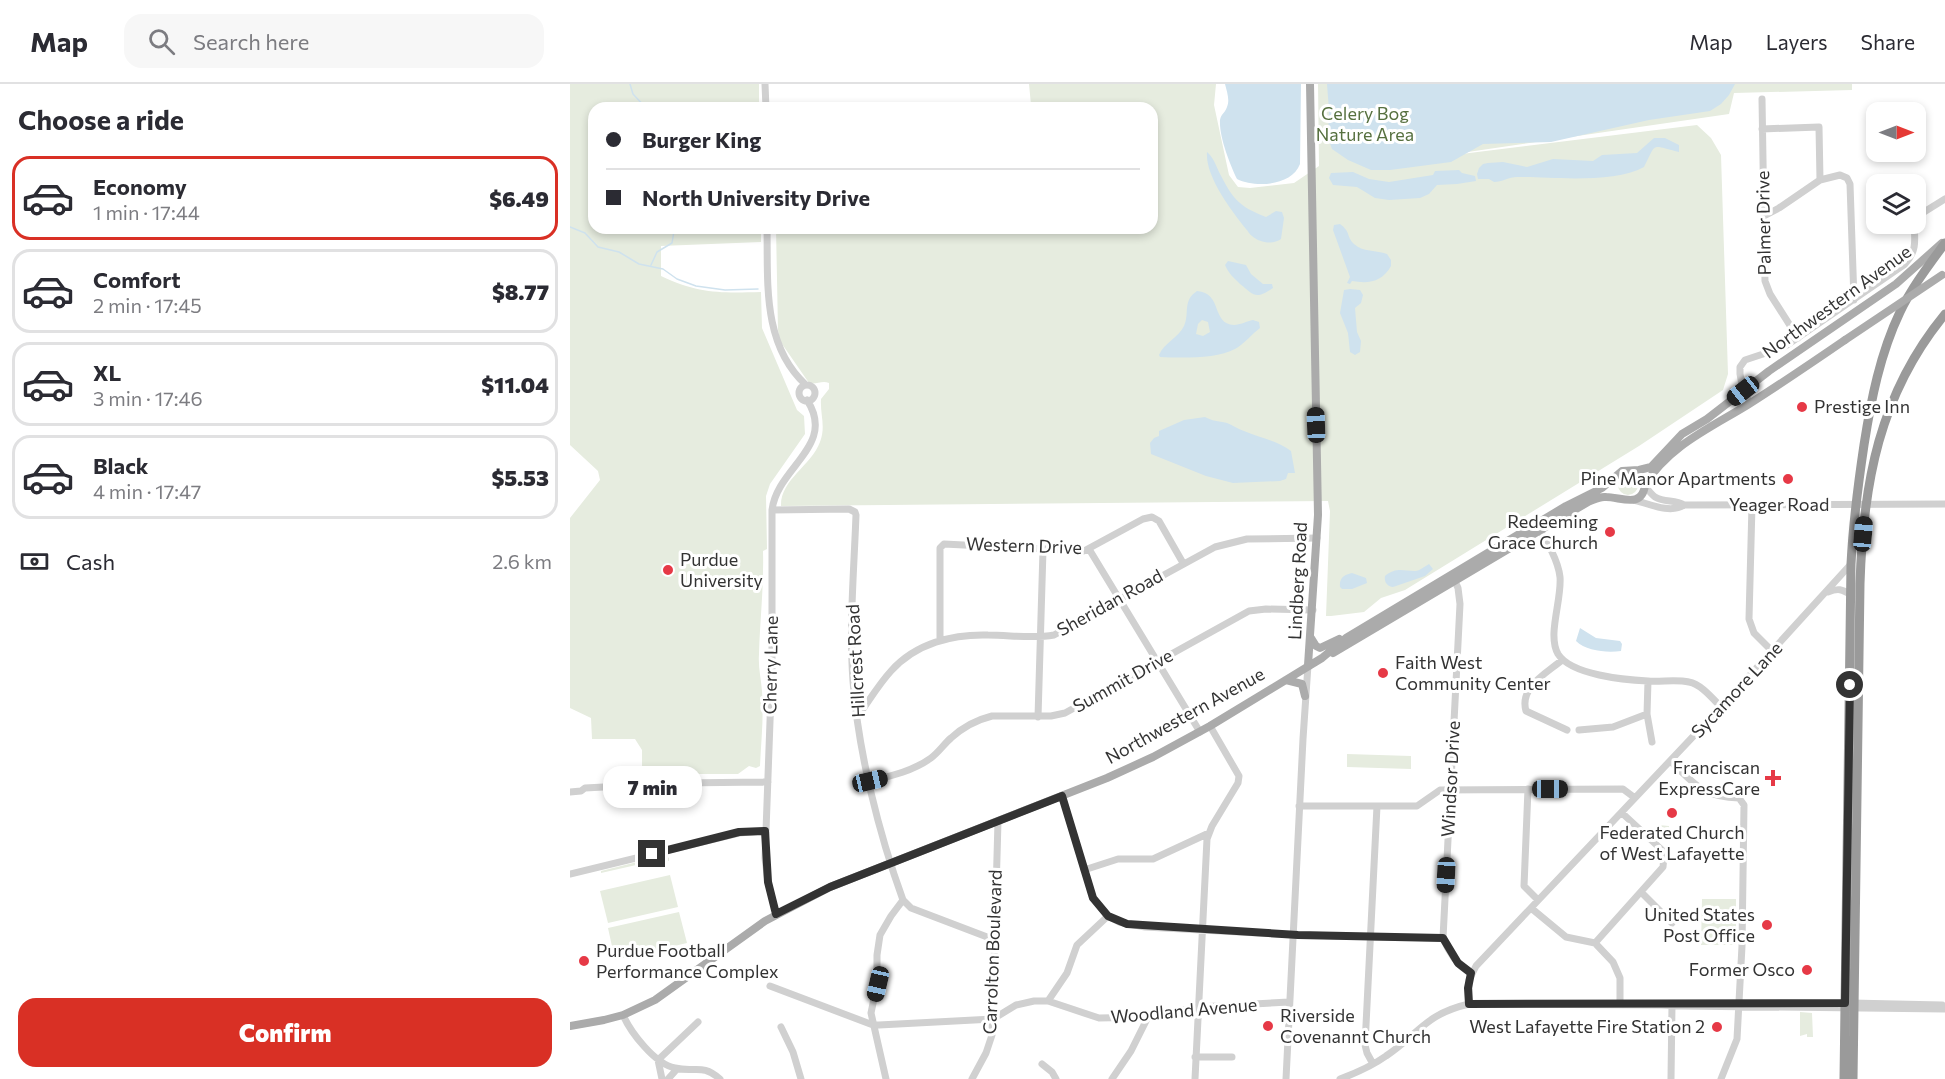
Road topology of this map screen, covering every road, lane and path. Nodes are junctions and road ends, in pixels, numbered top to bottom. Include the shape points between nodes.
1 (765, 84) edge
2 (1310, 84) edge
3 (1762, 99) dead end
4 (766, 102) edge
5 (1762, 129) junction
6 (1820, 180) junction
7 (1945, 199) edge
8 (1926, 211) edge
9 (1764, 216) junction
10 (767, 234) edge
11 (1914, 234) edge
12 (1945, 242) edge
13 (1943, 274) edge
14 (1854, 300) junction
15 (1945, 314) edge
16 (1798, 338) junction
17 (803, 386) junction
18 (1743, 391) junction
19 (810, 399) junction
20 (1750, 403) junction
21 (1631, 471) junction
22 (1614, 478) junction
23 (1645, 486) junction
24 (1616, 497) junction
25 (1634, 500) junction
26 (1860, 504) junction
27 (1945, 504) edge
28 (1684, 505) junction
29 (1752, 505) junction
30 (772, 510) junction
31 (1537, 528) junction
32 (1317, 538) junction
33 (1089, 549) junction
34 (1043, 550) junction
35 (1183, 563) junction
36 (1851, 564) junction
37 (1454, 578) junction
38 (1826, 593) junction
39 (1851, 595) junction
40 (1119, 599) junction
41 (1313, 610) junction
42 (1040, 636) junction
43 (1311, 638) junction
44 (1346, 638) junction
45 (940, 640) junction
46 (1773, 652) junction
47 (1327, 654) junction
48 (1562, 660) junction
49 (1158, 662) junction
50 (1308, 665) junction
51 (1285, 680) junction
52 (1648, 681) junction
53 (1305, 696) junction
54 (1721, 707) junction
55 (1647, 714) junction
56 (858, 716) junction
57 (1038, 717) junction
58 (1210, 726) junction
59 (1567, 730) dead end
60 (1579, 730) dead end
61 (1200, 732) junction
62 (1652, 742) dead end
63 (1670, 761) junction
64 (870, 781) junction
65 (768, 782) junction
66 (1528, 789) junction
67 (1451, 790) junction
68 (570, 792) edge
69 (1062, 796) junction
70 (1635, 798) junction
71 (1299, 806) junction
72 (1377, 806) junction
73 (1622, 813) junction
74 (998, 821) junction
75 (765, 831) junction
76 (1209, 833) junction
77 (889, 863) junction
78 (1084, 870) junction
79 (570, 874) edge
80 (1641, 892) junction
81 (903, 900) junction
82 (1538, 900) junction
83 (1531, 908) junction
84 (776, 914) junction
85 (1108, 916) junction
86 (1672, 923) dead end
87 (1202, 930) junction
88 (1292, 934) junction
89 (1371, 936) junction
90 (1443, 938) junction
91 (994, 940) junction
92 (1595, 943) junction
93 (1471, 973) junction
94 (770, 986) dead end
95 (1048, 1001) junction
96 (1289, 1002) junction
97 (1469, 1004) junction
98 (1738, 1004) junction
99 (1620, 1005) junction
100 (1672, 1005) junction
101 (1850, 1005) junction
102 (1199, 1007) junction
103 (1945, 1007) edge
104 (622, 1015) junction
105 (1148, 1017) junction
106 (993, 1019) junction
107 (698, 1022) dead end
108 (873, 1025) junction
109 (570, 1026) edge
110 (781, 1027) dead end
111 (1196, 1057) junction
112 (1232, 1057) dead end
113 (658, 1060) junction
114 (1042, 1064) dead end
115 (1373, 1064) junction
116 (677, 1069) junction
117 (662, 1079) edge
118 (668, 1079) edge
119 (720, 1079) edge
120 (801, 1079) edge
121 (886, 1079) edge
122 (972, 1079) edge
123 (1056, 1079) edge
124 (1112, 1079) edge
125 (1194, 1079) edge
126 (1286, 1079) edge
127 (1340, 1079) edge
128 (1671, 1079) edge
129 (1721, 1079) edge
130 (1844, 1079) edge
131 (1853, 1079) edge

1 - 4 street
2 - 32 main road, Lindberg Road
3 - 5 street, Palmer Drive
5 - 6 street via 1819,127
5 - 9 street, Palmer Drive
6 - 9 street
6 - 14 street via 1840,176 1850,184
7 - 8 street
9 - 16 street, Palmer Drive via 1765,281
10 - 17 street via 771,322 783,356
11 - 14 street via 1910,259
12 - 18 main road, Northwestern Avenue via 1896,284
12 - 26 highway via 1913,289 1887,345 1870,411
13 - 20 main road, Northwestern Avenue, bridge
14 - 16 street
15 - 26 highway via 1913,361 1891,404
16 - 18 street via 1780,349 1745,360 1739,370
17 - 19 street via 814,389
17 - 19 street via 800,397
18 - 20 street
18 - 21 main road, Northwestern Avenue via 1682,434 1651,466
19 - 30 street, Cherry Lane via 816,430 809,448 778,488
20 - 23 main road, Northwestern Avenue via 1683,444
21 - 22 main road via 1622,471
21 - 23 main road
22 - 24 main road via 1612,488
22 - 31 main road, Northwestern Avenue
23 - 25 main road via 1641,496
23 - 28 street, Yeager Road via 1656,498
24 - 25 main road
24 - 31 main road, Northwestern Avenue via 1596,499
25 - 28 street, Yeager Road via 1668,508
26 - 27 street, Yeager Road
26 - 29 street, Yeager Road
26 - 36 highway
26 - 101 highway
28 - 29 street, Yeager Road
29 - 46 street via 1749,619 1754,633
30 - 56 street, Hillcrest Road via 855,512 852,658
30 - 65 street, Cherry Lane
31 - 37 main road, Northwestern Avenue
31 - 48 street via 1560,573 1554,639
32 - 35 street, Sheridan Road via 1229,543
32 - 41 main road, Lindberg Road
33 - 34 street, Western Drive
33 - 35 street, Western Drive via 1152,517 1159,521
33 - 40 street
34 - 42 street
34 - 45 street, Western Drive via 947,543 940,548
35 - 40 street, Sheridan Road
36 - 38 street, Sycamore Lane
36 - 39 highway
37 - 44 main road, Northwestern Avenue
37 - 47 main road, Northwestern Avenue via 1348,645
37 - 67 street, Windsor Drive via 1460,604
38 - 39 street via 1841,589
38 - 46 street, Sycamore Lane
39 - 101 highway
40 - 42 street, Sheridan Road via 1060,632
40 - 49 street
41 - 43 main road, Lindberg Road
41 - 49 street, Summit Drive via 1249,611
42 - 45 street, Sheridan Road via 975,634
42 - 57 street
43 - 44 main road via 1321,648
43 - 50 main road, Lindberg Road
44 - 47 main road, Northwestern Avenue
45 - 56 street, Sheridan Road via 891,670
46 - 54 street, Sycamore Lane
47 - 50 main road, Northwestern Avenue
48 - 52 street via 1575,669
48 - 59 street via 1529,689 1524,700 1526,711
49 - 57 street, Summit Drive via 1065,713
49 - 61 street
50 - 51 main road, Northwestern Avenue
50 - 53 street, Lindberg Road
51 - 53 main road via 1302,684
51 - 58 main road, Northwestern Avenue
52 - 54 street via 1692,682
52 - 55 street
53 - 71 street, Lindberg Road
54 - 63 street, Sycamore Lane
55 - 60 street via 1613,727
55 - 62 street
56 - 64 street, Hillcrest Road
57 - 64 street, Summit Drive via 992,716 975,721 922,763
58 - 61 main road, Northwestern Avenue
58 - 76 street via 1239,776
61 - 69 main road, Northwestern Avenue
63 - 70 street, Sycamore Lane
63 - 98 street via 1707,793 1743,801
64 - 77 street, Hillcrest Road
65 - 68 street via 616,785
65 - 75 street, Cherry Lane
66 - 67 street
66 - 70 street via 1623,789
66 - 82 street via 1524,886
67 - 72 street via 1440,790 1417,806
67 - 90 street, Windsor Drive
69 - 74 main road, Northwestern Avenue
69 - 78 street
70 - 73 street, Sycamore Lane
71 - 72 street
71 - 88 street, Lindberg Road
72 - 89 street
73 - 80 street via 1664,856 1663,867
73 - 82 street, Sycamore Lane
74 - 77 main road, Northwestern Avenue
74 - 91 street, Carrolton Boulevard
75 - 79 street via 739,832
75 - 84 street, Cherry Lane via 768,882
76 - 78 street via 1153,859 1118,859
76 - 87 street
77 - 81 street, Hillcrest Road
77 - 84 main road, Northwestern Avenue
78 - 85 street via 1093,898
80 - 86 street
80 - 92 street
81 - 91 street via 911,908
81 - 108 street via 880,935
82 - 83 street, Sycamore Lane
83 - 92 street via 1566,937
83 - 93 street, Sycamore Lane
84 - 104 main road, Northwestern Avenue via 669,991
85 - 87 street via 1133,926
85 - 95 street via 1077,945 1067,974
87 - 88 street
87 - 102 street
88 - 89 street
88 - 96 street, Lindberg Road
89 - 90 street
89 - 115 street via 1365,1046
90 - 93 street via 1458,963
91 - 106 street, Carrolton Boulevard
92 - 99 street via 1618,971
93 - 97 street
94 - 108 street, Woodland Avenue
95 - 105 street, Woodland Avenue via 1099,1018
95 - 106 street, Woodland Avenue via 1016,1005
96 - 102 street, Woodland Avenue
96 - 126 street, Lindberg Road
97 - 99 street
97 - 115 street via 1430,1019
98 - 100 street
98 - 101 street
98 - 129 street via 1736,1044
99 - 100 street
100 - 128 street
101 - 103 street
101 - 130 highway
101 - 131 highway
102 - 105 street, Woodland Avenue
102 - 111 street
104 - 109 main road, Northwestern Avenue
104 - 113 street
105 - 124 street
106 - 108 street, Woodland Avenue
106 - 122 street, Carrolton Boulevard via 986,1053
107 - 113 street
108 - 121 street
110 - 120 street
111 - 112 street
111 - 125 street
113 - 116 street
113 - 117 street
114 - 123 street
115 - 127 street
116 - 118 street
116 - 119 street via 704,1068

